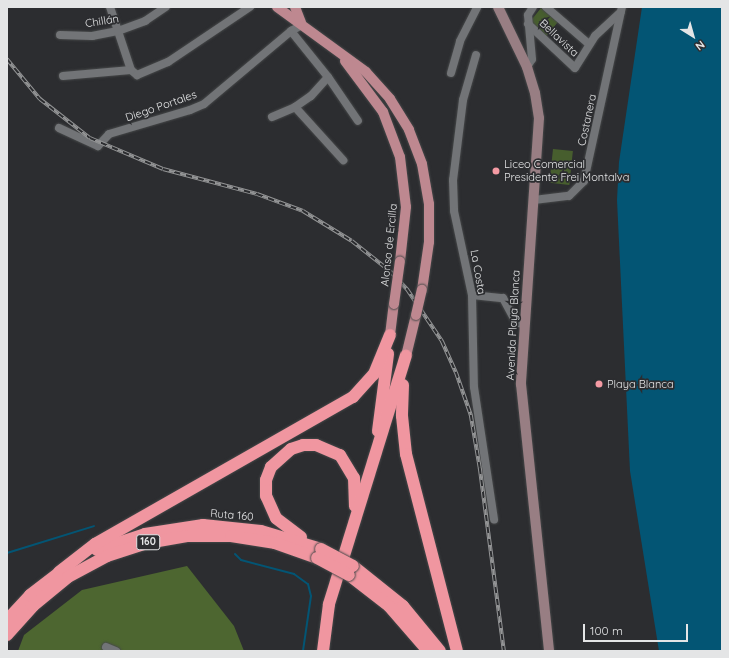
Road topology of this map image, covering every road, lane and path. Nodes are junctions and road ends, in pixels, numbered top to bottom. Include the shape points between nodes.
1 (110, 7) edge
2 (166, 7) edge
3 (250, 7) edge
4 (277, 7) edge
5 (295, 7) edge
6 (477, 7) edge
7 (498, 7) edge
8 (533, 7) edge
9 (546, 7) edge
10 (622, 9) edge
11 (528, 24) junction
12 (302, 25) junction
13 (118, 31) junction
14 (291, 31) junction
15 (60, 35) dead end
16 (589, 44) junction
17 (332, 47) junction
18 (476, 55) dead end
19 (527, 67) junction
20 (132, 70) junction
21 (452, 73) dead end
22 (63, 76) dead end
23 (328, 77) junction
24 (295, 107) junction
25 (272, 117) dead end
26 (358, 121) dead end
27 (59, 128) dead end
28 (343, 160) dead end
29 (534, 200) junction
30 (472, 295) junction
31 (524, 325) junction
32 (390, 335) junction
33 (406, 356) junction
34 (372, 465) junction
35 (494, 519) dead end
36 (355, 522) junction
37 (319, 554) junction
38 (351, 570) junction
39 (59, 572) junction
40 (7, 620) edge
41 (7, 635) edge
42 (106, 647) dead end
43 (116, 651) edge
44 (323, 651) edge
45 (427, 651) edge
46 (440, 651) edge
47 (457, 651) edge
48 (549, 651) edge

1 - 13 street
2 - 13 street, Chillán via 145,21
3 - 20 street via 168,62 139,74
4 - 12 main road
5 - 12 main road
6 - 21 street via 460,41
7 - 19 street, Avenida Playa Blanca
8 - 11 street via 528,15
9 - 16 street, Bellavista
10 - 16 street
10 - 29 street, Costanera via 584,181 569,196
11 - 16 street, Bellavista via 575,68
11 - 19 street via 532,59
12 - 14 street, Diego Portales
12 - 17 main road
13 - 15 street, Chillán via 92,36
13 - 20 street
14 - 23 street
14 - 27 street, Diego Portales via 204,104 190,110 109,134 98,146
17 - 32 main road, Alonso de Ercilla, bridge via 377,101 397,145 406,194 406,221
17 - 33 main road, bridge via 358,65 383,90 403,119 418,152 428,191 429,242 422,290
18 - 30 street, La Costa via 463,100 453,180 455,218
19 - 29 street, Avenida Playa Blanca via 537,99 539,124
20 - 22 street
23 - 24 street via 311,96
23 - 26 street
24 - 25 street
24 - 28 street
29 - 31 street, Avenida Playa Blanca
30 - 31 street via 503,298 514,321
30 - 35 street, La Costa via 474,388
31 - 48 street, Avenida Playa Blanca via 522,408
32 - 34 highway
32 - 39 highway via 379,365 369,381 346,402 95,544
33 - 34 highway
33 - 47 highway via 402,404 406,454
34 - 36 highway
36 - 37 highway via 354,478 340,455 323,446 310,444 297,446 282,454 271,467 266,480 265,491 269,507 285,526
36 - 44 highway via 329,604
37 - 38 highway, Ruta 160 / 160, bridge
37 - 39 highway, Ruta 160 / 160 via 292,538 245,528 189,526 160,530 116,542
37 - 41 highway, Ruta 160 / 160 via 231,536 188,536 147,543 107,556 68,577 36,603
38 - 45 highway, Ruta 160 / 160 via 389,606
38 - 46 highway, Ruta 160 / 160 via 403,606
39 - 40 highway, Ruta 160 / 160 via 30,595
42 - 43 street

